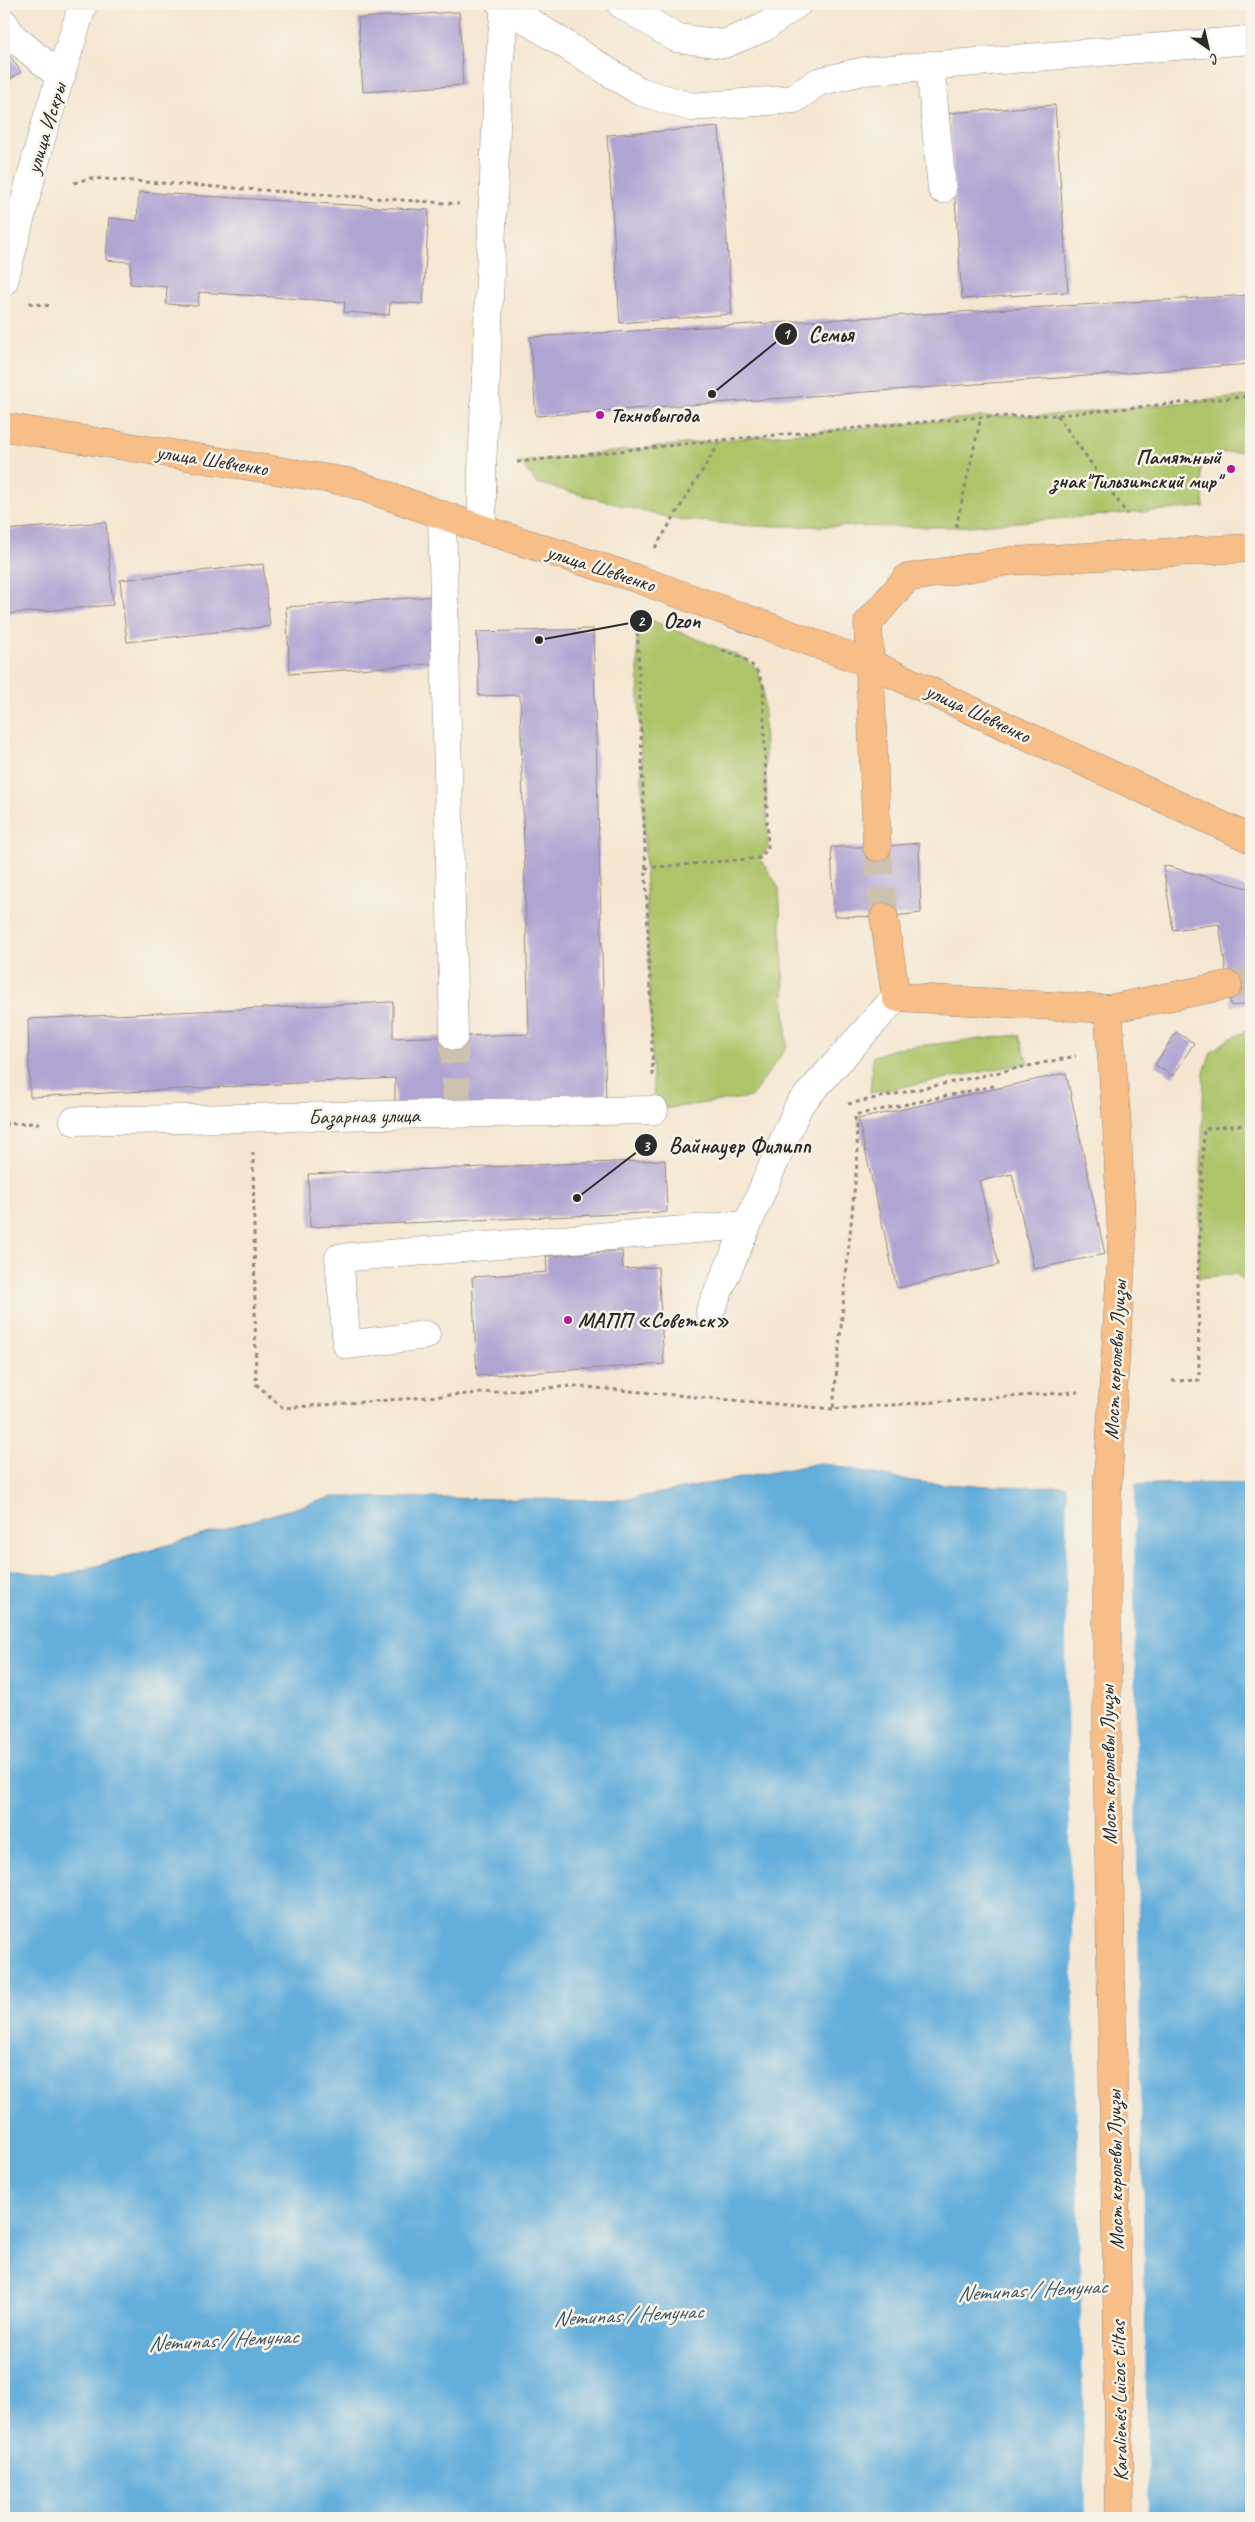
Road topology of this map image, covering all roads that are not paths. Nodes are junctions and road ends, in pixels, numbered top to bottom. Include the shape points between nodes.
1 (83, 4) edge
2 (621, 4) edge
3 (797, 4) edge
4 (503, 5) edge
5 (4, 23) edge
6 (1251, 40) edge
7 (930, 66) junction
8 (60, 77) junction
9 (942, 189) dead end
10 (4, 281) edge
11 (4, 427) edge
12 (442, 515) junction
13 (482, 529) junction
14 (1251, 548) edge
15 (870, 664) junction
16 (1251, 839) edge
17 (877, 847) tunnel mouth
18 (884, 918) tunnel mouth
19 (1228, 985) tunnel mouth
20 (896, 997) junction
21 (1108, 1009) junction
22 (454, 1036) tunnel mouth
23 (654, 1110) road end
24 (74, 1121) dead end
25 (746, 1225) junction
26 (710, 1311) dead end
27 (426, 1335) dead end
28 (1117, 2284) joint
29 (1120, 2518) edge

1 - 8 street, улица Искры
2 - 3 street via 676,38 724,44 763,28
4 - 7 street via 639,90 691,107 794,98 818,82 864,71
4 - 13 street
5 - 8 street via 13,36
6 - 7 street
7 - 9 street
8 - 10 street, улица Искры via 42,132
11 - 12 main road, улица Шевченко via 349,482
12 - 13 main road, улица Шевченко
12 - 22 street
13 - 15 main road, улица Шевченко via 635,578
14 - 15 main road via 1010,561 907,578 868,623
15 - 16 main road, улица Шевченко
15 - 17 main road
18 - 20 main road
19 - 21 main road
20 - 21 main road
20 - 25 street via 799,1105
21 - 28 main road, Мост королевы Луизы, bridge via 1122,1246 1107,1504 1107,1758
23 - 24 street, Базарная улица via 457,1110
25 - 26 street
25 - 27 street via 339,1258 348,1345
28 - 29 main road, Karalienės Luizos tiltas

